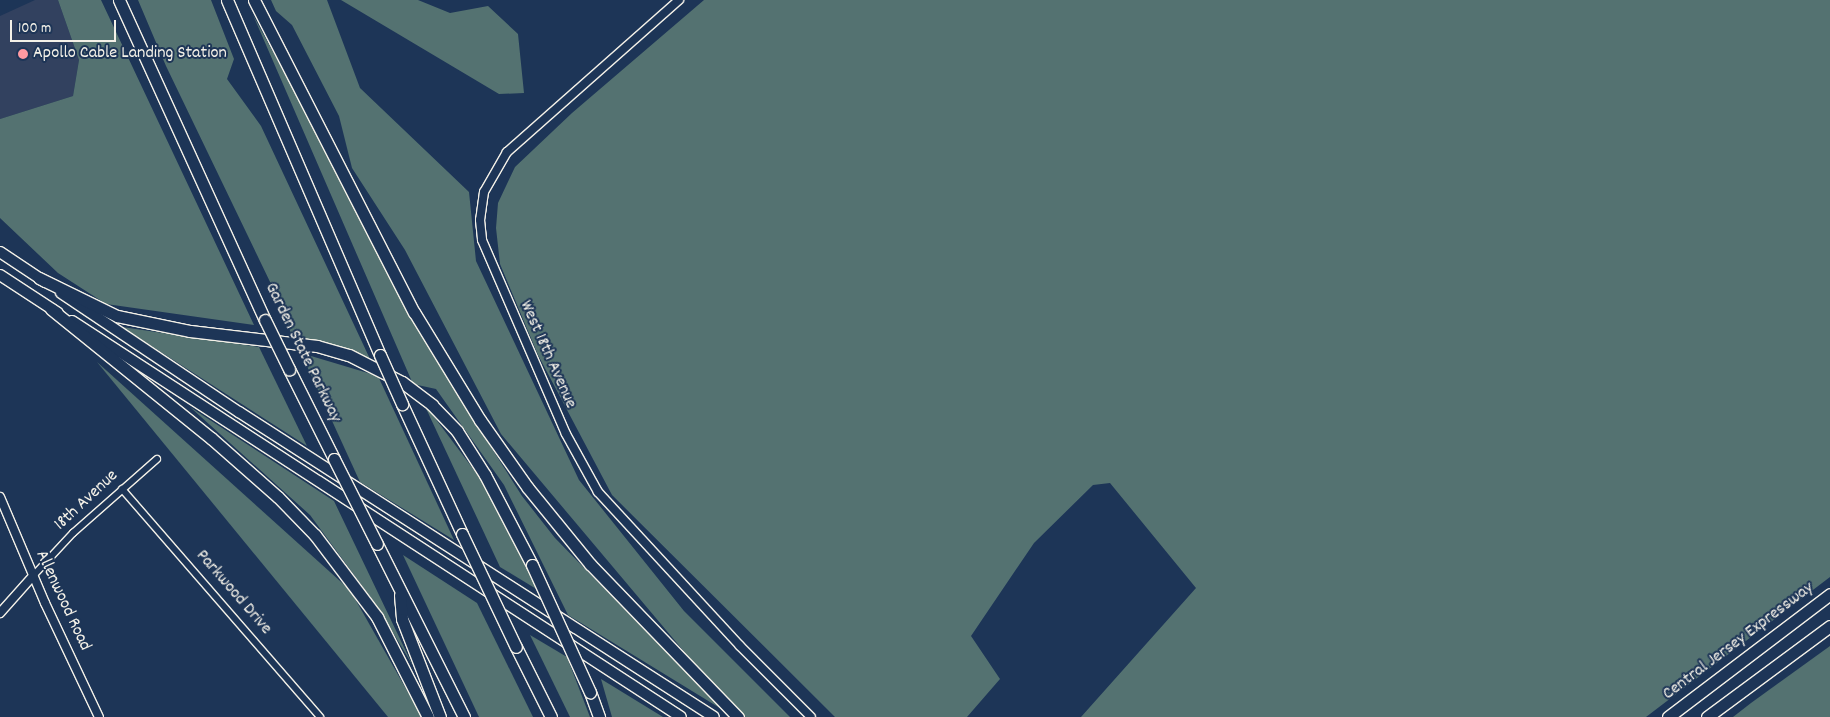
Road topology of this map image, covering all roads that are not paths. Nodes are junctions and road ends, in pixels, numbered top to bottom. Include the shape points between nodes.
1 (119, 0) edge
2 (227, 0) edge
3 (254, 0) edge
4 (679, 0) edge
5 (0, 252) edge
6 (0, 276) edge
7 (39, 278) junction
8 (51, 309) junction
9 (157, 459) dead end
10 (122, 489) junction
11 (0, 497) edge
12 (33, 576) junction
13 (400, 590) junction
14 (1830, 594) edge
15 (0, 613) edge
16 (1830, 626) edge
17 (99, 717) edge
18 (320, 717) edge
19 (428, 717) edge
20 (440, 717) edge
21 (464, 717) edge
22 (551, 717) edge
23 (599, 717) edge
24 (682, 717) edge
25 (714, 717) edge
26 (738, 717) edge
27 (811, 717) edge
28 (1668, 717) edge
29 (1707, 717) edge

1 - 13 highway, Garden State Parkway, bridge via 265,320
2 - 22 highway, bridge via 402,404
3 - 26 highway via 414,312 480,420 534,495 590,564
4 - 27 street, West 18th Avenue via 506,152 484,192 480,220 482,240 566,434 598,492 740,646
5 - 7 highway
6 - 8 highway
7 - 23 highway, bridge via 117,316 190,331 324,348 349,355 402,382 432,405 457,431 485,475 532,565
7 - 25 highway via 239,412
8 - 19 highway via 225,450 315,535 376,617
8 - 24 highway
9 - 10 street, 18th Avenue
10 - 12 street, 18th Avenue via 73,533
10 - 18 street, Parkwood Drive
11 - 12 street, Allenwood Road
12 - 15 street, 18th Avenue
12 - 17 street, Allenwood Road
13 - 20 highway via 402,619
13 - 21 highway, Garden State Parkway
14 - 28 highway, Central Jersey Expressway
16 - 29 highway

